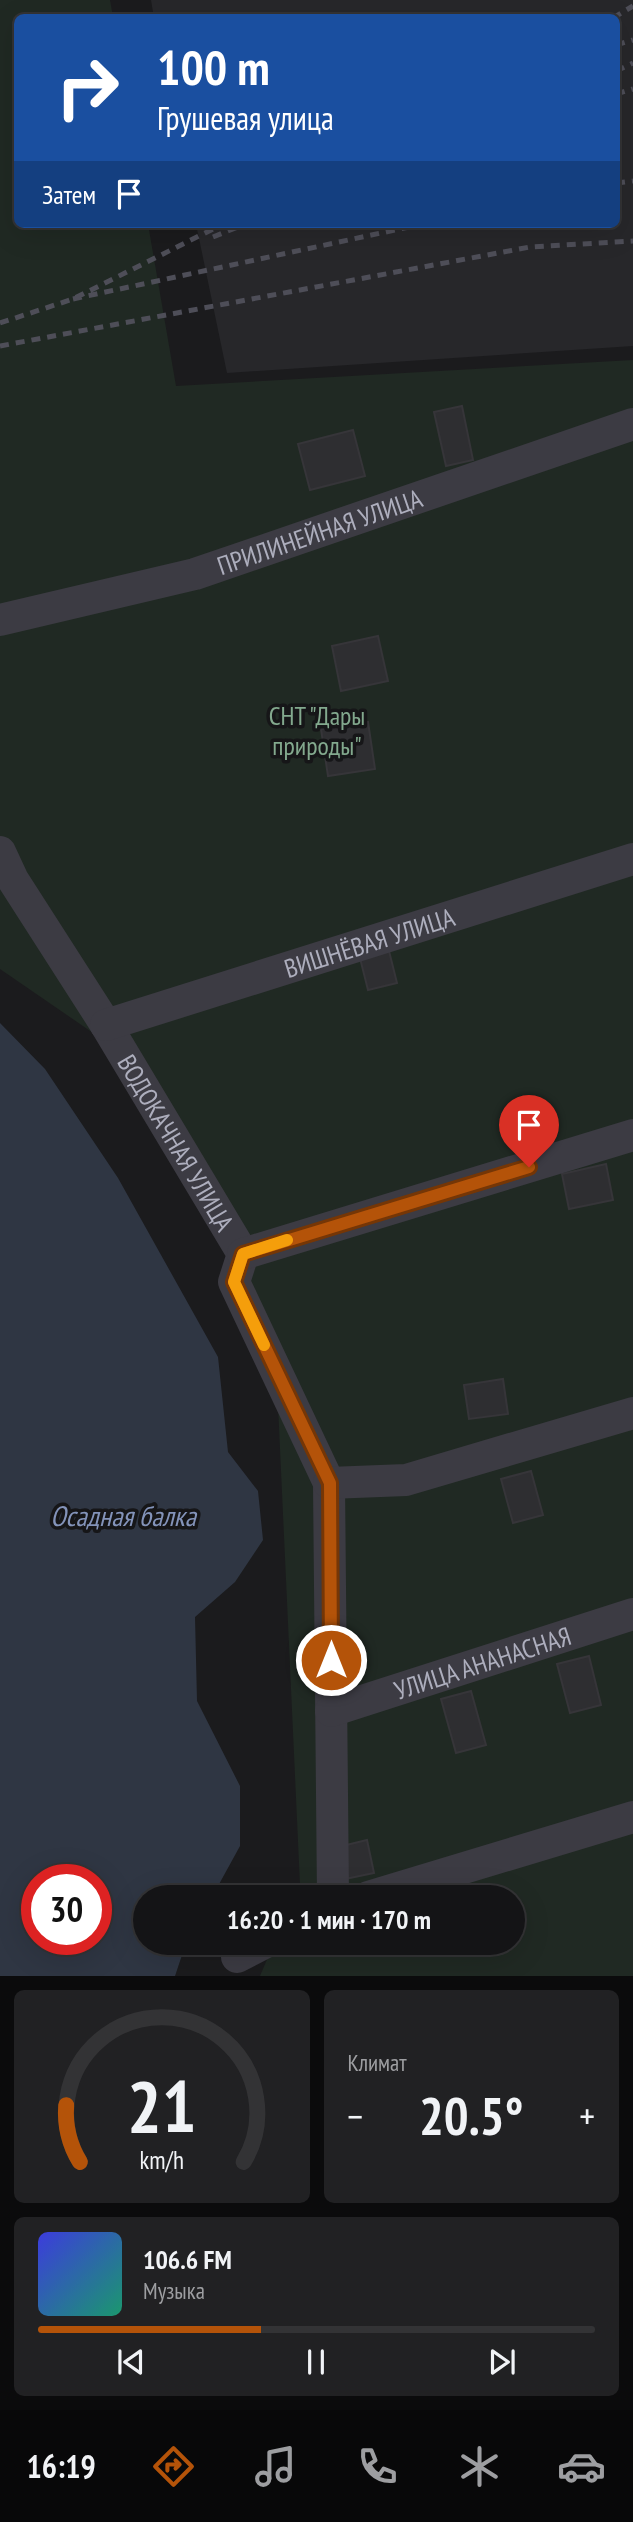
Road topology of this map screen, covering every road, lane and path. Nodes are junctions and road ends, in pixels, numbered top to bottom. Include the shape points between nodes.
1 (633, 424) edge
2 (0, 620) edge
3 (0, 852) edge
4 (633, 859) edge
5 (106, 1025) junction
6 (633, 1135) edge
7 (243, 1254) junction
8 (633, 1413) edge
9 (330, 1483) junction
10 (633, 1615) edge
11 (331, 1711) junction
12 (633, 1817) edge
13 (333, 1885) edge
14 (408, 1885) edge
15 (241, 1955) edge
16 (237, 1957) dead end

1 - 2 street, ПРИЛИНЕЙНАЯ УЛИЦА via 195,574
3 - 5 street, ВОДОКАЧНАЯ УЛИЦА via 13,880
4 - 5 street, ВИШНЁВАЯ УЛИЦА
5 - 7 street, ВОДОКАЧНАЯ УЛИЦА
6 - 7 street
7 - 9 street, ВОДОКАЧНАЯ УЛИЦА via 234,1282
8 - 9 street via 406,1480
9 - 11 street, ВОДОКАЧНАЯ УЛИЦА
10 - 11 street, УЛИЦА АНАНАСНАЯ
11 - 13 street, ВОДОКАЧНАЯ УЛИЦА
12 - 14 street
15 - 16 street

